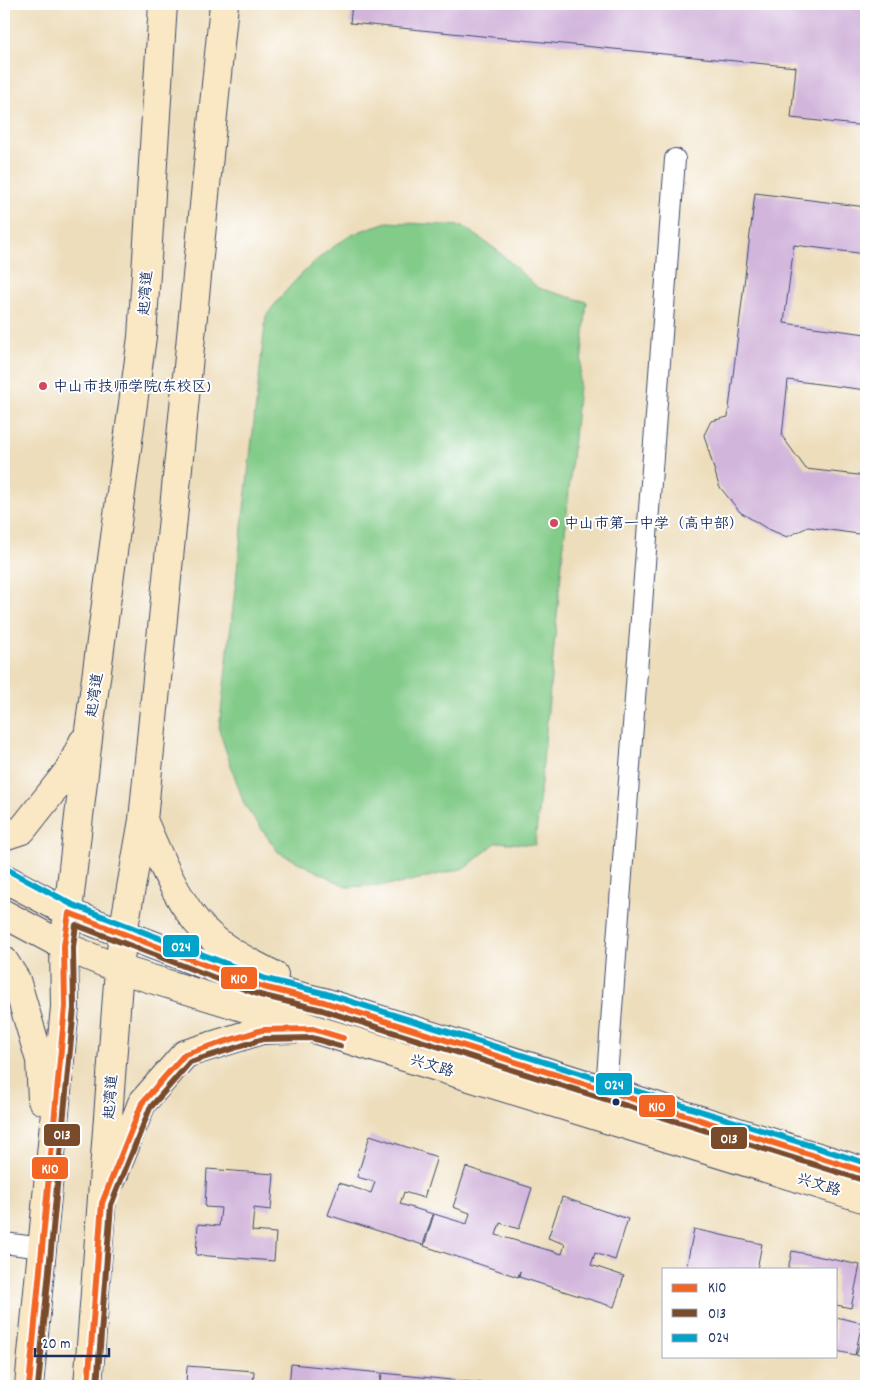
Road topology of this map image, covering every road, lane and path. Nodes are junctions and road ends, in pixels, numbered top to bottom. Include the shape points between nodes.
1 (164, 4) edge
2 (224, 4) edge
3 (675, 159) dead end
4 (89, 730) junction
5 (143, 820) junction
6 (4, 836) edge
7 (4, 878) edge
8 (69, 912) junction
9 (4, 914) edge
10 (123, 933) junction
11 (64, 946) junction
12 (4, 961) edge
13 (120, 970) junction
14 (324, 1002) junction
15 (313, 1029) junction
16 (606, 1090) junction
17 (866, 1172) edge
18 (47, 1196) junction
19 (866, 1199) edge
20 (102, 1203) junction
21 (4, 1243) edge
22 (42, 1248) junction
23 (29, 1386) edge
24 (88, 1386) edge

1 - 4 main road, 起湾道 via 142,337
2 - 5 main road, 起湾道
3 - 16 street
4 - 6 main road via 70,769 22,830
4 - 8 main road, 起湾道
5 - 10 main road, 起湾道
5 - 14 main road via 166,872 196,922 232,953
7 - 8 main road, 兴文路
8 - 10 main road, 兴文路
8 - 11 main road, 起湾道
9 - 11 main road, 兴文路
10 - 13 main road, 起湾道
10 - 14 main road, 兴文路 via 263,987
11 - 13 main road, 兴文路
11 - 18 main road, 起湾道 via 65,1007
12 - 18 main road via 16,980 40,1060
13 - 15 main road, 兴文路
13 - 20 main road, 起湾道
14 - 16 main road, 兴文路
15 - 19 main road, 兴文路
15 - 20 main road via 262,1030 185,1054 142,1103
16 - 17 main road, 兴文路
18 - 22 main road, 起湾道
20 - 24 main road, 起湾道
21 - 22 street
22 - 23 main road, 起湾道

